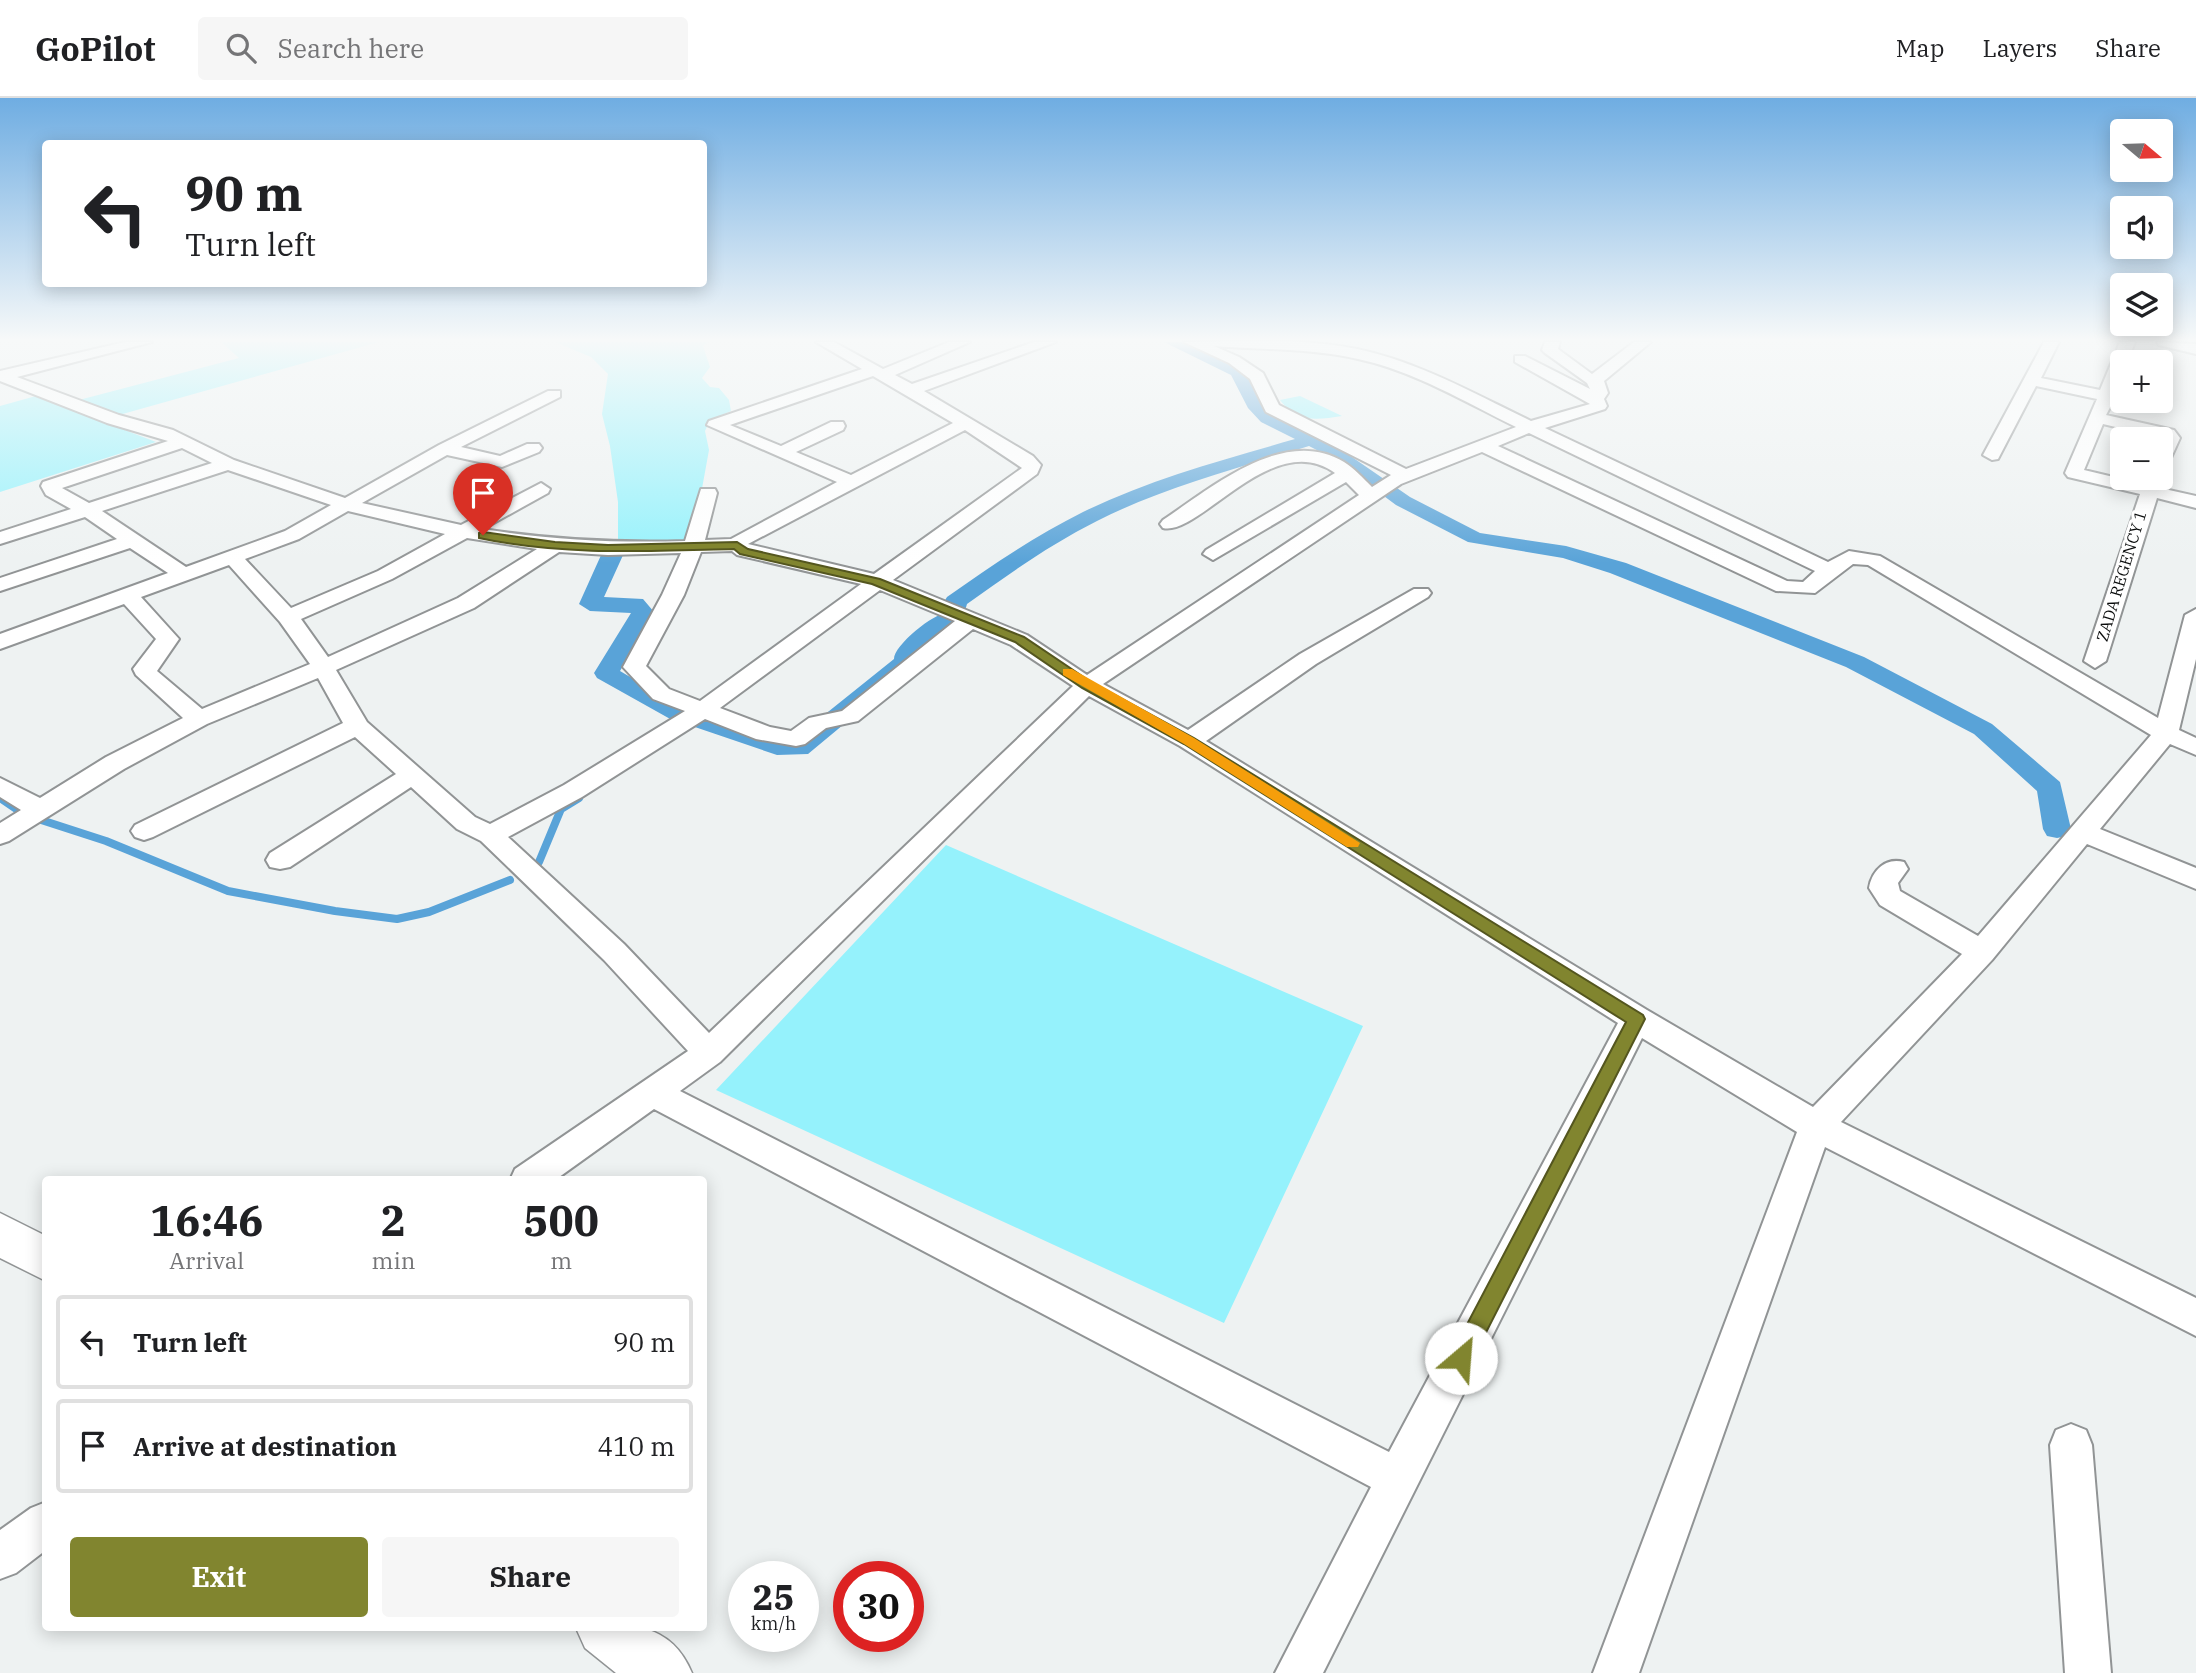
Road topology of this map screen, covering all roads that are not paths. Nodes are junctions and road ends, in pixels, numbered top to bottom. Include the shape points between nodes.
1 (104, 416) edge
2 (512, 416) edge
3 (740, 416) edge
4 (956, 416) edge
5 (1283, 416) edge
6 (1505, 416) edge
7 (1571, 416) edge
8 (2014, 416) edge
9 (2098, 418) joint
10 (967, 422) junction
11 (837, 426) dead end
12 (2137, 427) edge
13 (1530, 428) junction
14 (184, 442) junction
15 (1480, 444) junction
16 (533, 448) dead end
17 (446, 449) junction
18 (780, 453) junction
19 (1992, 455) dead end
20 (228, 464) junction
21 (1346, 474) junction
22 (2110, 478) edge
23 (849, 481) junction
24 (1388, 485) junction
25 (541, 489) dead end
26 (2149, 490) edge
27 (2166, 490) edge
28 (708, 493) dead end
29 (2196, 502) edge
30 (349, 506) junction
31 (89, 511) junction
32 (1170, 524) dead end
33 (460, 531) junction
34 (5, 536) edge
35 (132, 541) junction
36 (737, 545) junction
37 (555, 546) junction
38 (694, 547) junction
39 (1213, 554) dead end
40 (234, 559) junction
41 (1829, 570) junction
42 (187, 576) junction
43 (26, 577) junction
44 (876, 581) junction
45 (0, 585) edge
46 (1420, 593) dead end
47 (129, 597) junction
48 (2196, 615) edge
49 (288, 617) junction
50 (972, 619) junction
51 (0, 642) edge
52 (2095, 662) dead end
53 (323, 667) junction
54 (1087, 685) junction
55 (702, 710) junction
56 (200, 719) junction
57 (357, 726) junction
58 (2181, 740) edge
59 (1189, 741) junction
60 (412, 775) junction
61 (0, 786) edge
62 (39, 809) junction
63 (144, 831) dead end
64 (2085, 833) junction
65 (0, 835) edge
66 (490, 835) junction
67 (280, 860) dead end
68 (1894, 869) dead end
69 (2196, 879) edge
70 (1982, 952) junction
71 (1636, 1019) junction
72 (709, 1053) junction
73 (653, 1093) junction
74 (1816, 1126) junction
75 (533, 1176) edge
76 (0, 1234) edge
77 (42, 1258) edge
78 (2196, 1318) edge
79 (2071, 1445) dead end
80 (1398, 1479) junction
81 (42, 1526) edge
82 (0, 1557) edge
83 (609, 1631) edge
84 (663, 1673) edge
85 (1298, 1673) edge
86 (1616, 1673) edge
87 (2088, 1673) edge

1 - 14 street
2 - 17 street
3 - 18 street via 716,423
4 - 10 street
5 - 24 street
6 - 13 street
7 - 13 street
8 - 19 street
9 - 12 street
9 - 22 street, ZADA REGENCY 1 via 2074,473
10 - 23 street
10 - 44 street via 1027,460 1031,470
11 - 18 street
13 - 15 street
13 - 41 street
14 - 20 street
14 - 31 street via 50,486
15 - 24 street
15 - 41 street via 1783,587 1808,589
16 - 17 street via 502,462
17 - 30 street
18 - 23 street
20 - 30 street
20 - 31 street
21 - 24 street
21 - 32 street via 1319,457 1292,455 1235,482
21 - 39 street
23 - 36 street
24 - 54 street
25 - 33 street
26 - 52 street, ZADA REGENCY 1
27 - 29 street, ZADA REGENCY 1
28 - 38 street
30 - 33 street
30 - 40 street
31 - 34 street
31 - 35 street
33 - 37 street
33 - 49 street via 385,575
34 - 43 street
35 - 42 street
35 - 43 street
36 - 38 street
36 - 44 street via 744,551
37 - 38 street
37 - 53 street via 466,603
38 - 55 street via 634,667 661,694
40 - 42 street
40 - 49 street
41 - 58 street via 1849,557 1874,560
42 - 47 street
43 - 45 street
44 - 50 street
44 - 55 street
46 - 59 street via 1308,659
47 - 51 street
47 - 56 street via 168,639 144,669 147,675
48 - 58 street
49 - 53 street
50 - 54 street via 1019,639
50 - 55 street via 875,697 790,740
53 - 56 street
53 - 57 street
54 - 59 street
54 - 72 street
55 - 66 street via 637,755
56 - 62 street
57 - 60 street
57 - 63 street
58 - 64 street
59 - 71 street
60 - 66 street via 466,823
60 - 67 street
61 - 62 street
62 - 65 street
64 - 69 street
64 - 70 street
66 - 72 street via 614,952
68 - 70 street via 1883,888 1890,898
70 - 74 street
71 - 74 street
71 - 80 street
72 - 73 street
73 - 75 street
73 - 80 street
74 - 78 street
74 - 86 street
76 - 77 main road
79 - 87 street
80 - 85 street
81 - 82 street
83 - 84 main road

